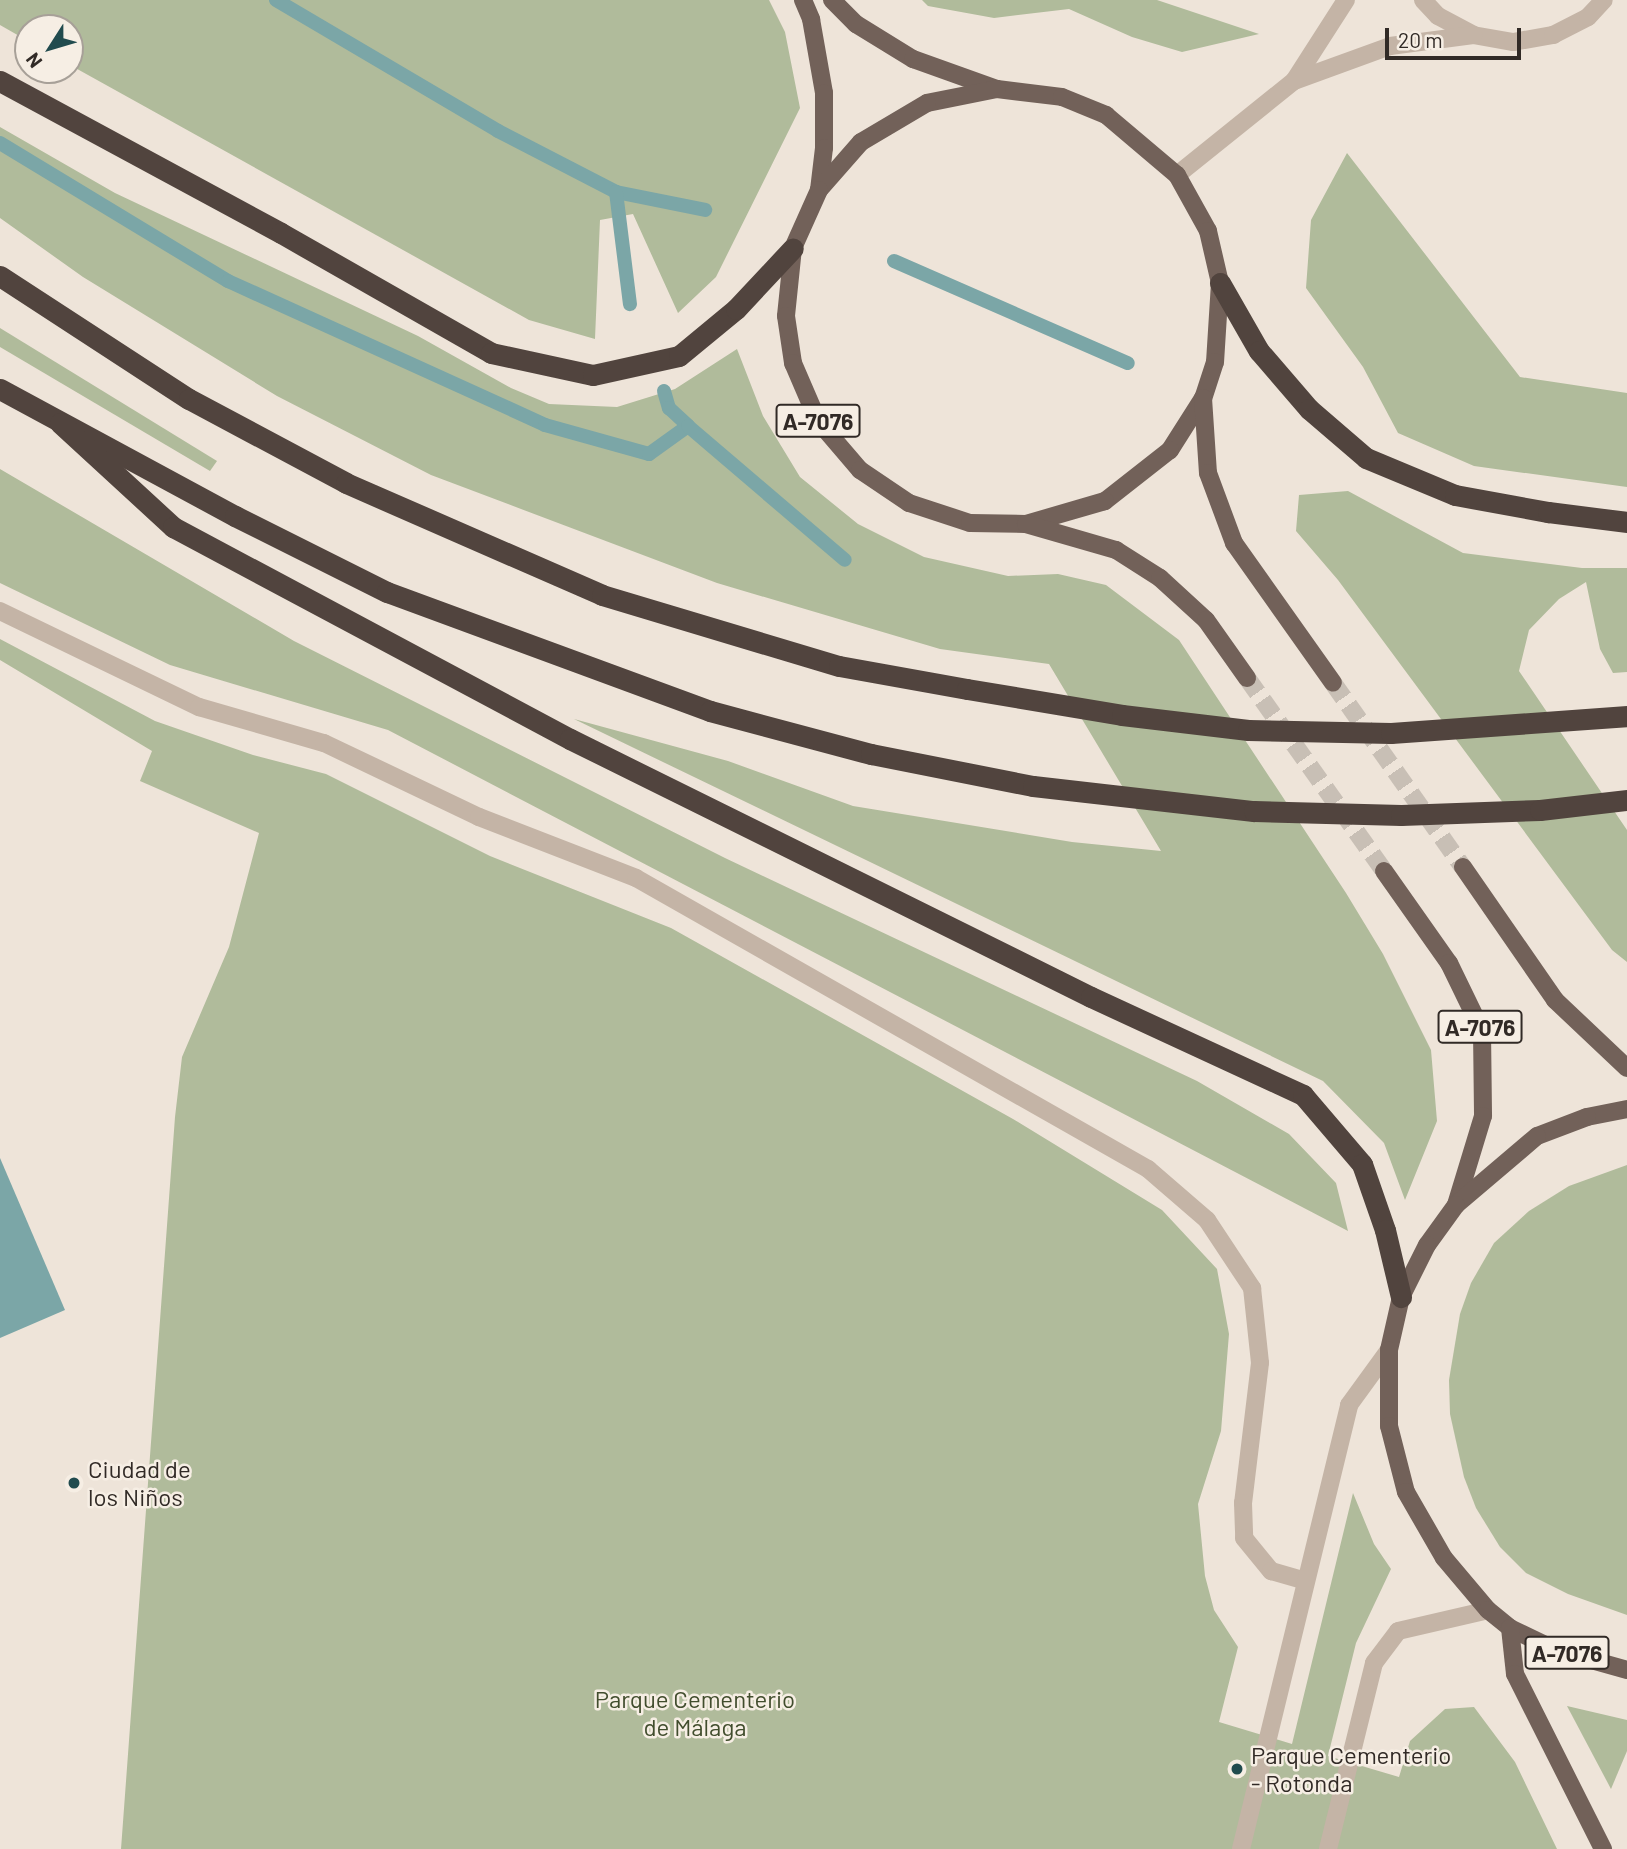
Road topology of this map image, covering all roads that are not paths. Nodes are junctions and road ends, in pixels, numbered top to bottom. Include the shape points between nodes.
1 (803, 0) edge
2 (832, 0) edge
3 (1346, 0) edge
4 (1423, 0) edge
5 (1604, 0) edge
6 (1473, 35) junction
7 (0, 81) edge
8 (1294, 81) junction
9 (997, 89) junction
10 (1177, 175) junction
11 (819, 190) junction
12 (793, 248) junction
13 (0, 276) edge
14 (1220, 283) junction
15 (0, 389) edge
16 (1203, 398) junction
17 (60, 423) junction
18 (1627, 522) edge
19 (1026, 524) junction
20 (0, 611) edge
21 (1247, 678) tunnel mouth
22 (1333, 683) tunnel mouth
23 (1627, 716) edge
24 (1627, 800) edge
25 (1463, 867) tunnel mouth
26 (1384, 871) tunnel mouth
27 (1627, 1068) edge
28 (1627, 1109) edge
29 (1456, 1205) junction
30 (1401, 1297) junction
31 (1390, 1350) junction
32 (1305, 1581) junction
33 (1488, 1610) junction
34 (1510, 1628) junction
35 (1627, 1670) edge
36 (1241, 1849) edge
37 (1328, 1849) edge
38 (1603, 1849) edge

1 - 11 main road, A-7076 via 811,19 824,93
2 - 9 main road, A-7076 via 856,24 913,59
3 - 8 street
4 - 6 street via 1438,16
5 - 6 street via 1588,17 1553,36 1513,42
6 - 8 street via 1390,46
7 - 12 highway via 282,233 491,353 593,374 678,356 736,309
8 - 10 street
9 - 10 main road, A-7076 via 1062,97 1106,115
9 - 11 main road, A-7076 via 927,103 861,142
10 - 14 main road, A-7076 via 1208,231
11 - 12 main road, A-7076
12 - 19 main road, A-7076 via 786,316 793,363 818,421 860,470 909,503 970,523
13 - 23 highway, bridge via 189,399 346,483 602,595 839,666 1122,715 1248,730 1391,733
14 - 16 main road, A-7076 via 1215,362
14 - 18 highway via 1259,351 1309,409 1366,458 1455,495
15 - 17 highway
16 - 19 main road, A-7076 via 1170,450 1105,501
16 - 22 main road, A-7076 via 1208,473 1234,543
17 - 24 highway, bridge via 387,592 710,711 871,754 1033,786 1254,811 1401,815 1540,810
17 - 30 highway via 173,527 582,745 1091,997 1303,1095 1362,1164
19 - 21 main road, A-7076 via 1116,550 1160,578 1206,620
20 - 32 street via 199,707 324,743 479,817 636,878 1148,1168 1207,1220 1252,1288 1260,1363 1243,1503 1244,1538 1271,1571
25 - 27 main road, A-7076 via 1555,1000
26 - 29 main road, A-7076 via 1448,963 1482,1031 1483,1116
28 - 29 main road, A-7076 via 1587,1117 1537,1136
29 - 30 main road, A-7076 via 1427,1245
30 - 31 main road, A-7076
31 - 32 street via 1349,1405
31 - 33 main road, A-7076 via 1389,1426 1406,1492 1444,1558
32 - 36 street
33 - 34 main road, A-7076
33 - 37 street via 1398,1631 1374,1663
34 - 35 main road, A-7076 via 1556,1650
34 - 38 main road, A-7076 via 1515,1674

